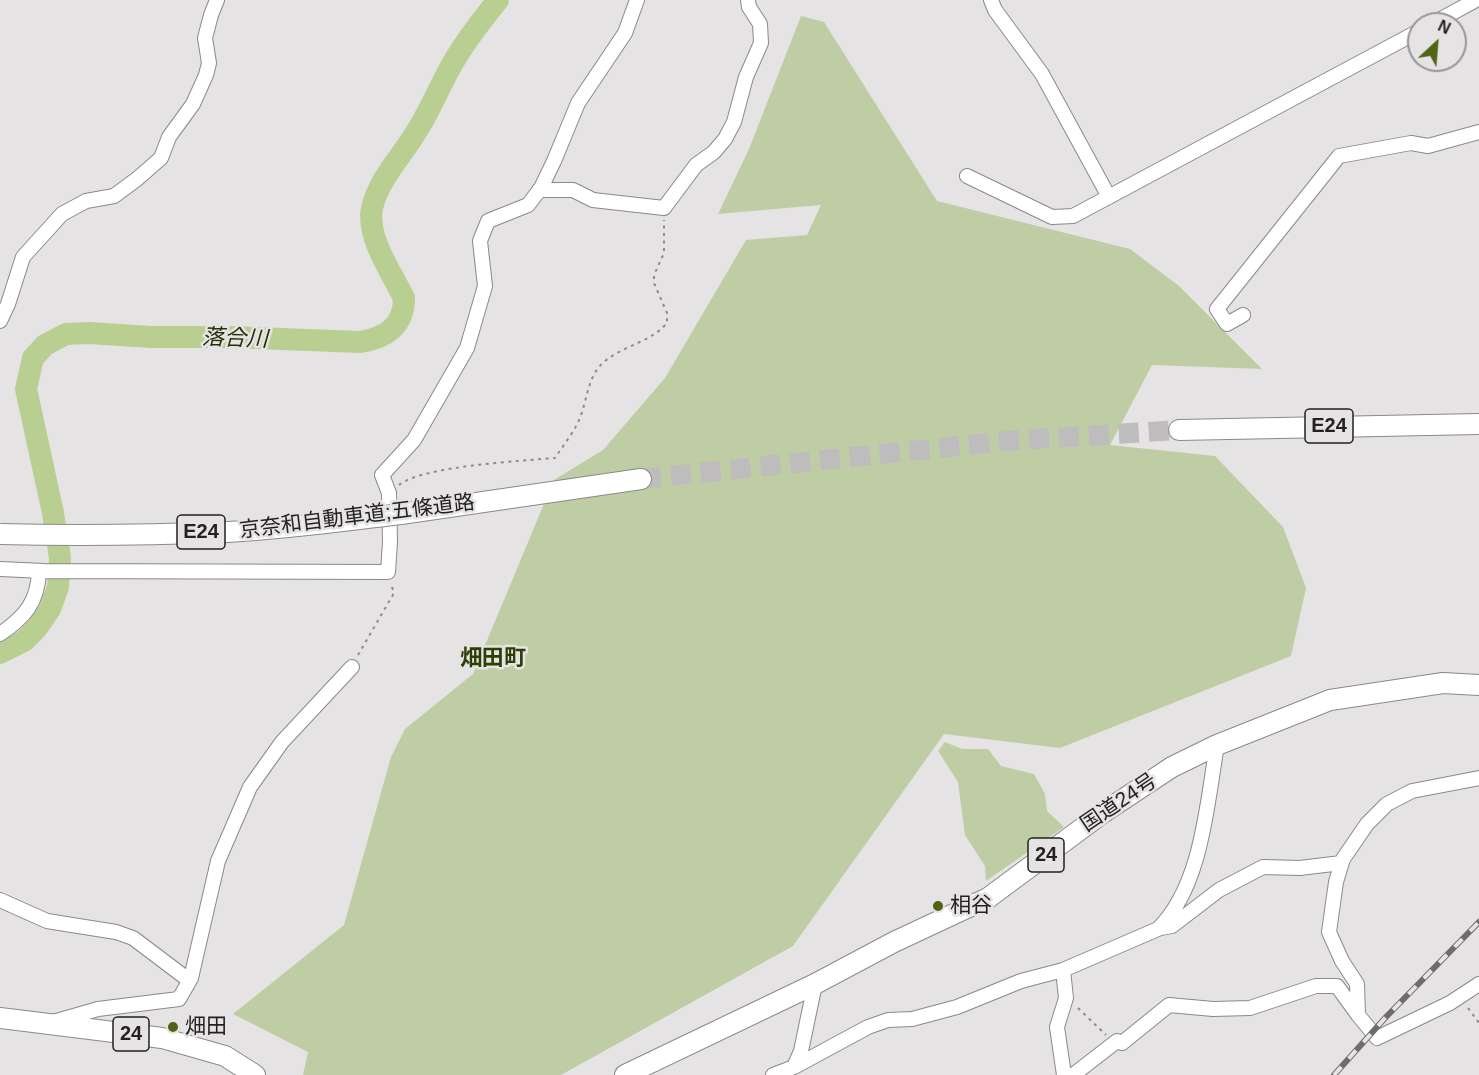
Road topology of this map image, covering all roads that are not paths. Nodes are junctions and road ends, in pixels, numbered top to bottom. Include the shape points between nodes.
1 (217, 0) edge
2 (637, 0) edge
3 (748, 0) edge
4 (991, 0) edge
5 (1476, 0) edge
6 (1479, 6) edge
7 (1454, 12) edge
8 (1407, 37) edge
9 (1479, 132) edge
10 (966, 176) dead end
11 (539, 190) junction
12 (1109, 197) junction
13 (1243, 315) dead end
14 (0, 321) edge
15 (1479, 424) edge
16 (1179, 430) tunnel mouth
17 (641, 479) tunnel mouth
18 (0, 534) edge
19 (0, 569) edge
20 (41, 571) junction
21 (0, 634) edge
22 (352, 667) road end
23 (1479, 685) edge
24 (1217, 745) junction
25 (1479, 778) edge
26 (1341, 863) junction
27 (0, 900) edge
28 (1158, 929) junction
29 (1063, 970) junction
30 (191, 978) junction
31 (815, 984) junction
32 (1479, 984) edge
33 (1358, 1015) junction
34 (0, 1018) edge
35 (48, 1023) junction
36 (794, 1067) junction
37 (255, 1075) edge
38 (625, 1075) edge
39 (773, 1075) edge
40 (1064, 1075) edge
41 (1073, 1075) edge

1 - 14 street via 205,38 206,75 160,158 114,196 86,201 62,214 22,257
2 - 11 street via 625,33 578,103
3 - 11 street via 760,24 761,43 746,77 734,122 725,140 696,165 664,208 593,200 573,190
4 - 12 street via 1042,74
5 - 6 street
5 - 7 street
8 - 12 street
9 - 13 street via 1428,146 1411,142 1339,156 1217,309 1227,324
10 - 12 street via 1052,217 1073,216
11 - 20 street via 528,205 488,221 480,241 485,286 466,348 414,440 382,475 389,493 388,572
15 - 16 highway, E24
17 - 18 highway, 京奈和自動車道;五條道路 / E24, bridge via 315,525 229,532
19 - 20 street
20 - 21 street via 33,602 20,620
22 - 30 street via 282,742 250,787 218,861
23 - 24 highway, 国道24号 / 24 via 1443,683 1330,700
24 - 28 street via 1196,865 1169,918
24 - 31 highway, 国道24号 / 24 via 1172,767 1104,812 988,898
25 - 26 street via 1412,790 1387,804 1367,824
26 - 28 street via 1263,867 1219,890 1172,926
26 - 33 street via 1329,932 1357,984
27 - 30 street via 47,921 133,938
28 - 29 street
29 - 36 street via 1021,981 957,1007 868,1027
29 - 40 street via 1066,998 1057,1027
30 - 35 street via 178,999 98,1009
31 - 36 street
31 - 38 highway, 国道24号 / 24
32 - 33 street via 1450,1004 1377,1038
33 - 41 street via 1337,986 1316,986 1250,1008 1168,1005 1122,1043 1117,1041
34 - 35 highway, 24
35 - 37 highway, 24 via 162,1038 225,1056
36 - 39 street

